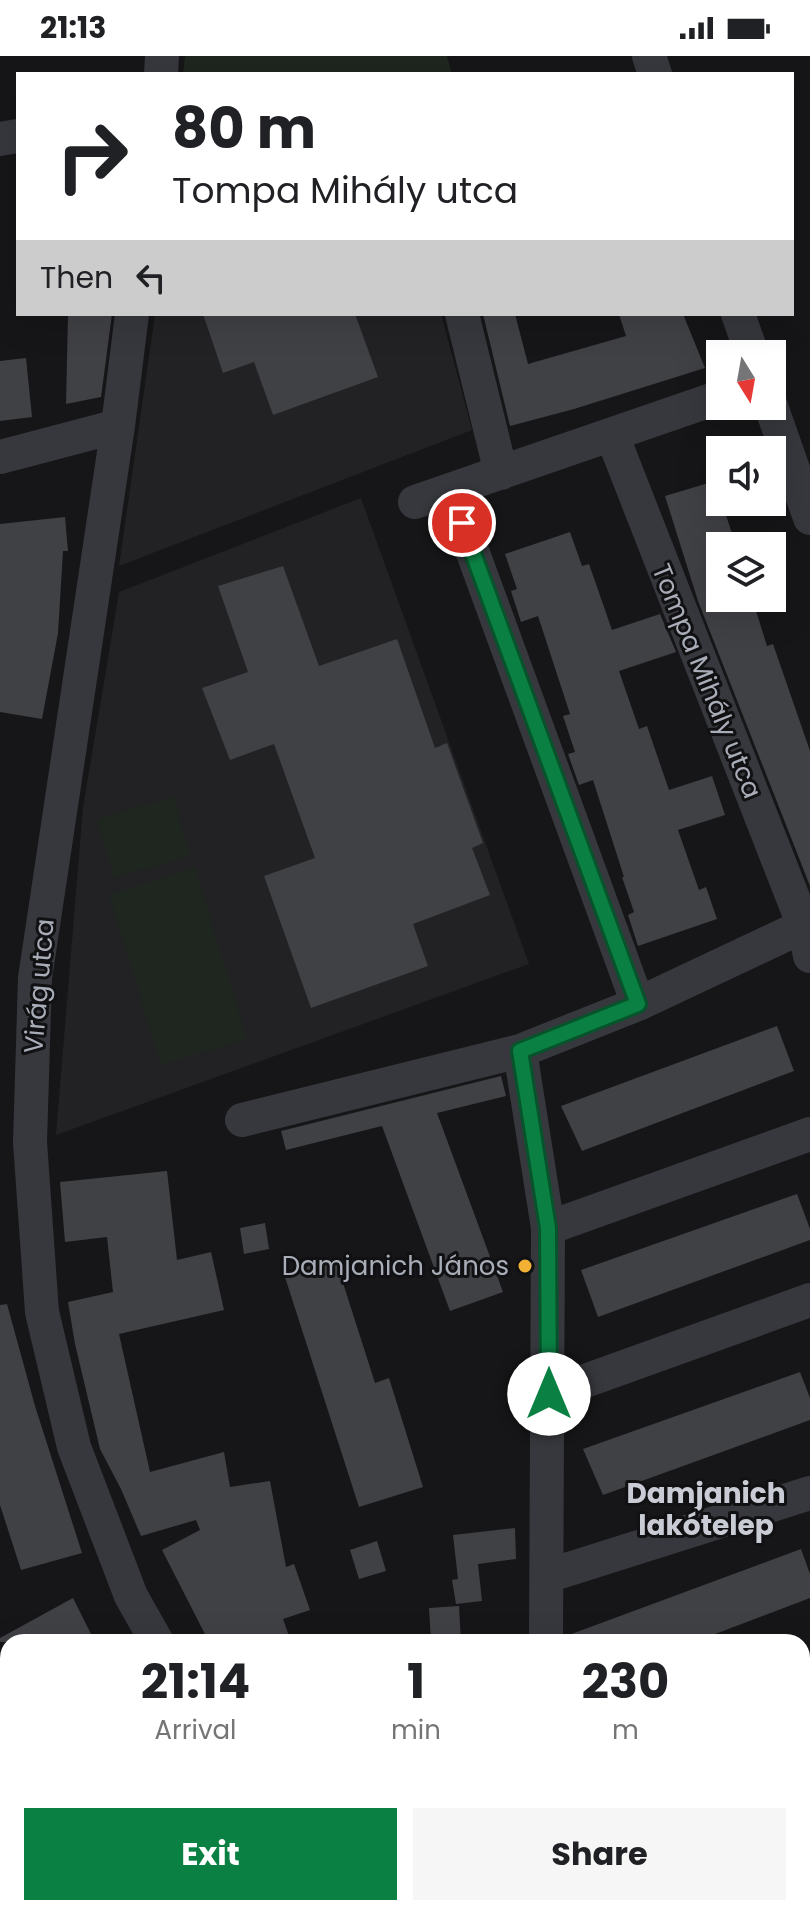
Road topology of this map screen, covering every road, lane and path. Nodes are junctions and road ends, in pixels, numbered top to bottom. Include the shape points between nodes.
1 (132, 316) edge
2 (462, 316) edge
3 (739, 316) edge
4 (747, 340) edge
5 (706, 402) edge
6 (776, 420) edge
7 (118, 426) junction
8 (612, 435) junction
9 (0, 457) edge
10 (501, 473) junction
11 (415, 502) dead end
12 (810, 518) edge
13 (462, 523) dead end
14 (808, 935) edge
15 (638, 1004) junction
16 (520, 1051) junction
17 (242, 1120) dead end
18 (810, 1134) edge
19 (548, 1228) junction
20 (810, 1300) edge
21 (549, 1394) junction
22 (810, 1493) edge
23 (547, 1576) junction
24 (152, 1634) edge
25 (546, 1634) edge

1 - 7 street, Virág utca
2 - 10 street
3 - 4 street
5 - 8 street
6 - 12 street
7 - 9 street
7 - 24 street, Virág utca via 35,978 30,1142 42,1312 74,1447 131,1596
8 - 10 street
8 - 14 street, Tompa Mihály utca
10 - 11 street
13 - 15 street
14 - 15 street, Tompa Mihály utca
15 - 16 street, Tompa Mihály utca
16 - 17 street, Tompa Mihály utca
16 - 19 street
18 - 19 street
19 - 21 street
20 - 21 street
21 - 23 street
22 - 23 street
23 - 25 street

